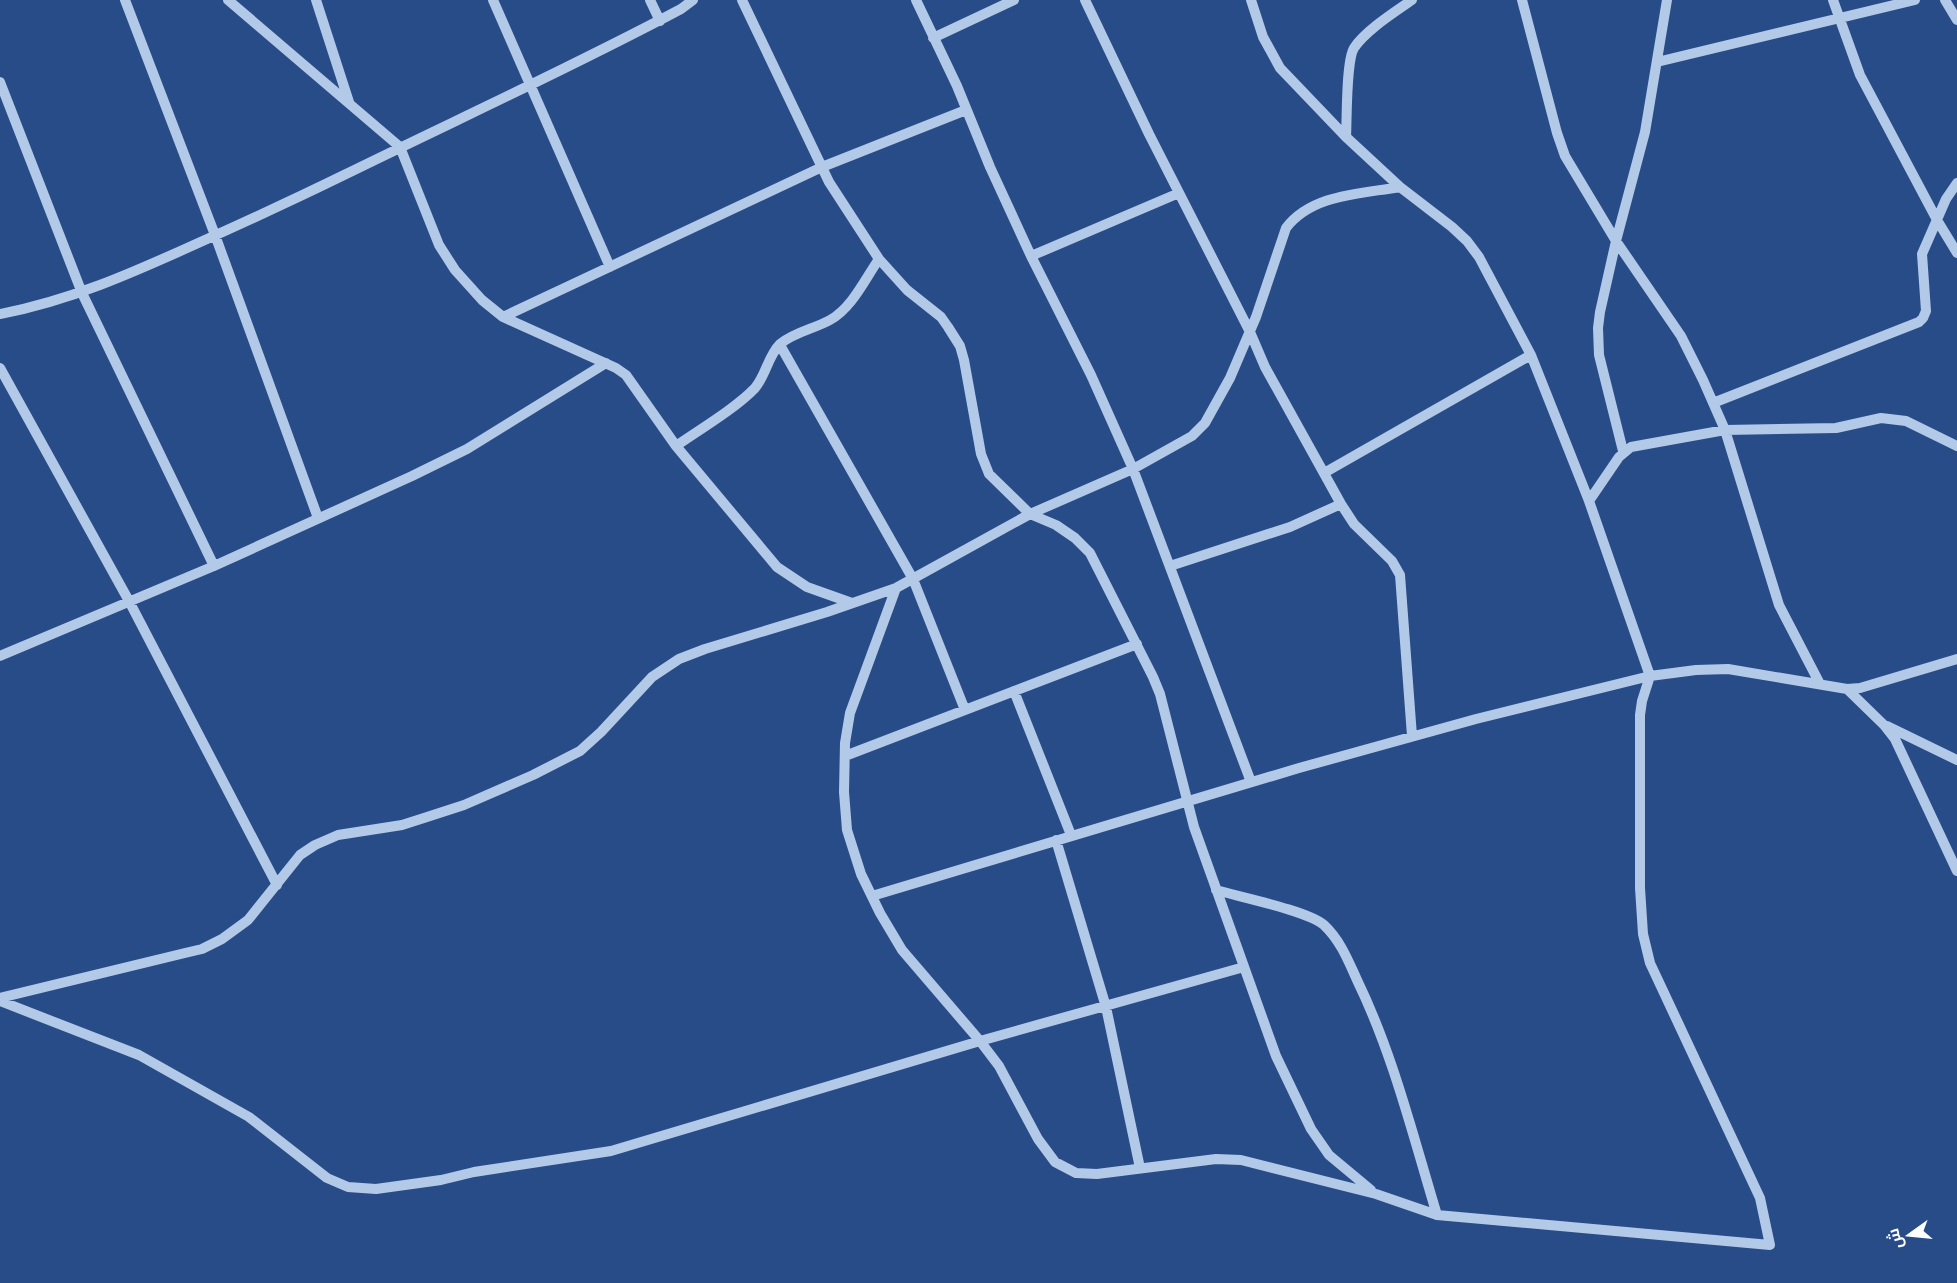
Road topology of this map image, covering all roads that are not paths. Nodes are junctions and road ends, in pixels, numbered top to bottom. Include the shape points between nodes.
1 (124, 0) edge
2 (228, 0) edge
3 (316, 0) edge
4 (493, 0) edge
5 (650, 0) edge
6 (693, 0) edge
7 (742, 0) edge
8 (916, 0) edge
9 (1014, 0) edge
10 (1085, 0) edge
11 (1251, 0) edge
12 (1412, 0) edge
13 (1522, 0) edge
14 (1667, 0) edge
15 (1833, 0) edge
16 (1916, 0) edge
17 (1945, 0) edge
18 (1840, 18) junction
19 (1957, 20) edge
20 (660, 21) junction
21 (933, 38) junction
22 (1657, 62) junction
23 (0, 82) edge
24 (529, 86) junction
25 (349, 104) junction
26 (966, 110) junction
27 (1346, 137) junction
28 (400, 147) junction
29 (822, 167) junction
30 (1957, 183) edge
31 (1400, 187) junction
32 (1179, 193) junction
33 (1937, 219) junction
34 (215, 236) junction
35 (1616, 241) junction
36 (1957, 253) edge
37 (1031, 256) junction
38 (879, 259) junction
39 (609, 267) junction
40 (82, 293) junction
41 (0, 314) edge
42 (503, 317) junction
43 (1250, 332) junction
44 (780, 345) junction
45 (1531, 355) junction
46 (606, 363) junction
47 (0, 368) edge
48 (1713, 403) junction
49 (1725, 430) junction
50 (676, 446) junction
51 (1957, 446) edge
52 (1623, 451) junction
53 (1132, 469) junction
54 (1324, 473) junction
55 (1589, 501) junction
56 (1341, 504) junction
57 (1030, 514) junction
58 (318, 518) junction
59 (214, 566) junction
60 (1170, 566) junction
61 (913, 579) junction
62 (896, 588) junction
63 (129, 602) junction
64 (852, 603) junction
65 (1137, 644) junction
66 (0, 656) edge
67 (1957, 659) edge
68 (1650, 676) junction
69 (1820, 684) junction
70 (1847, 689) junction
71 (1014, 691) junction
72 (965, 710) junction
73 (1884, 725) junction
74 (1412, 736) junction
75 (844, 756) junction
76 (1957, 760) edge
77 (1251, 782) junction
78 (1188, 800) junction
79 (1071, 835) junction
80 (1056, 840) junction
81 (1957, 871) edge
82 (277, 885) junction
83 (1215, 890) junction
84 (872, 896) junction
85 (1244, 967) junction
86 (0, 1000) edge
87 (1106, 1006) junction
88 (980, 1041) junction
89 (1140, 1168) junction
90 (1376, 1194) junction
91 (1437, 1215) junction

1 - 34 street
2 - 25 street
3 - 25 street
4 - 24 street
5 - 20 street
6 - 20 street
7 - 29 street
8 - 21 street
9 - 21 street
10 - 32 street
11 - 27 street via 1263,37 1280,68
12 - 27 street via 1353,49
13 - 35 street via 1565,156
14 - 22 street
15 - 18 street
16 - 18 street
17 - 19 street
18 - 22 street
18 - 33 street via 1860,75
20 - 24 street
21 - 26 street
22 - 35 street via 1645,132
23 - 40 street
24 - 28 street
24 - 39 street
25 - 28 street
26 - 29 street
26 - 37 street
27 - 31 street
28 - 34 street
28 - 42 street via 439,245 455,270
29 - 38 street
29 - 39 street
30 - 33 street
31 - 43 street via 1322,202 1293,219 1282,238
31 - 45 street via 1467,241 1497,288
32 - 37 street
32 - 43 street
33 - 36 street
33 - 48 street via 1922,254 1926,311 1919,322
34 - 40 street
34 - 58 street
35 - 48 street via 1681,336
35 - 52 street via 1600,312 1598,342
37 - 53 street via 1091,375
38 - 44 street via 831,320
38 - 57 street via 907,290 940,317 960,346 981,454 989,474
39 - 42 street
40 - 41 street
40 - 59 street
42 - 46 street
43 - 53 street via 1230,378 1199,430
43 - 54 street
44 - 50 street via 749,394
44 - 61 street
45 - 54 street
45 - 55 street
46 - 50 street via 626,375
46 - 58 street via 467,449
47 - 63 street
48 - 49 street
49 - 51 street via 1847,427 1894,418
49 - 52 street via 1640,444
49 - 69 street via 1779,606
50 - 64 street via 777,567 807,587
52 - 55 street
53 - 57 street
53 - 60 street
54 - 56 street
55 - 68 street
56 - 60 street via 1290,527
56 - 74 street via 1400,575
57 - 61 street
57 - 65 street via 1056,525 1090,553
58 - 59 street
59 - 63 street
60 - 77 street
61 - 62 street
61 - 72 street
62 - 64 street
62 - 75 street via 850,713
63 - 66 street
63 - 82 street
64 - 82 street via 679,659 652,677 601,732 563,761 464,805 402,825 338,835 315,844 300,855
65 - 71 street
65 - 78 street via 1160,694
67 - 70 street via 1869,687
68 - 69 street via 1719,669
68 - 74 street
68 - 91 street via 1640,715 1643,934 1650,963 1760,1198 1770,1245
69 - 70 street
70 - 73 street
71 - 72 street
71 - 79 street
72 - 75 street
73 - 76 street
73 - 81 street via 1900,748
74 - 77 street
75 - 84 street via 847,830
77 - 78 street
78 - 79 street
78 - 83 street
79 - 80 street
80 - 84 street
80 - 87 street
82 - 86 street via 248,920 202,949
83 - 85 street
83 - 91 street via 1305,915 1323,924 1340,944 1384,1042
84 - 88 street via 902,950
85 - 87 street
85 - 90 street via 1276,1056 1311,1129 1329,1155
86 - 88 street via 139,1055 249,1117 327,1178 348,1186 376,1189 612,1151
87 - 88 street
87 - 89 street
88 - 89 street via 1055,1162 1076,1173
89 - 90 street via 1216,1159 1241,1161
90 - 91 street

